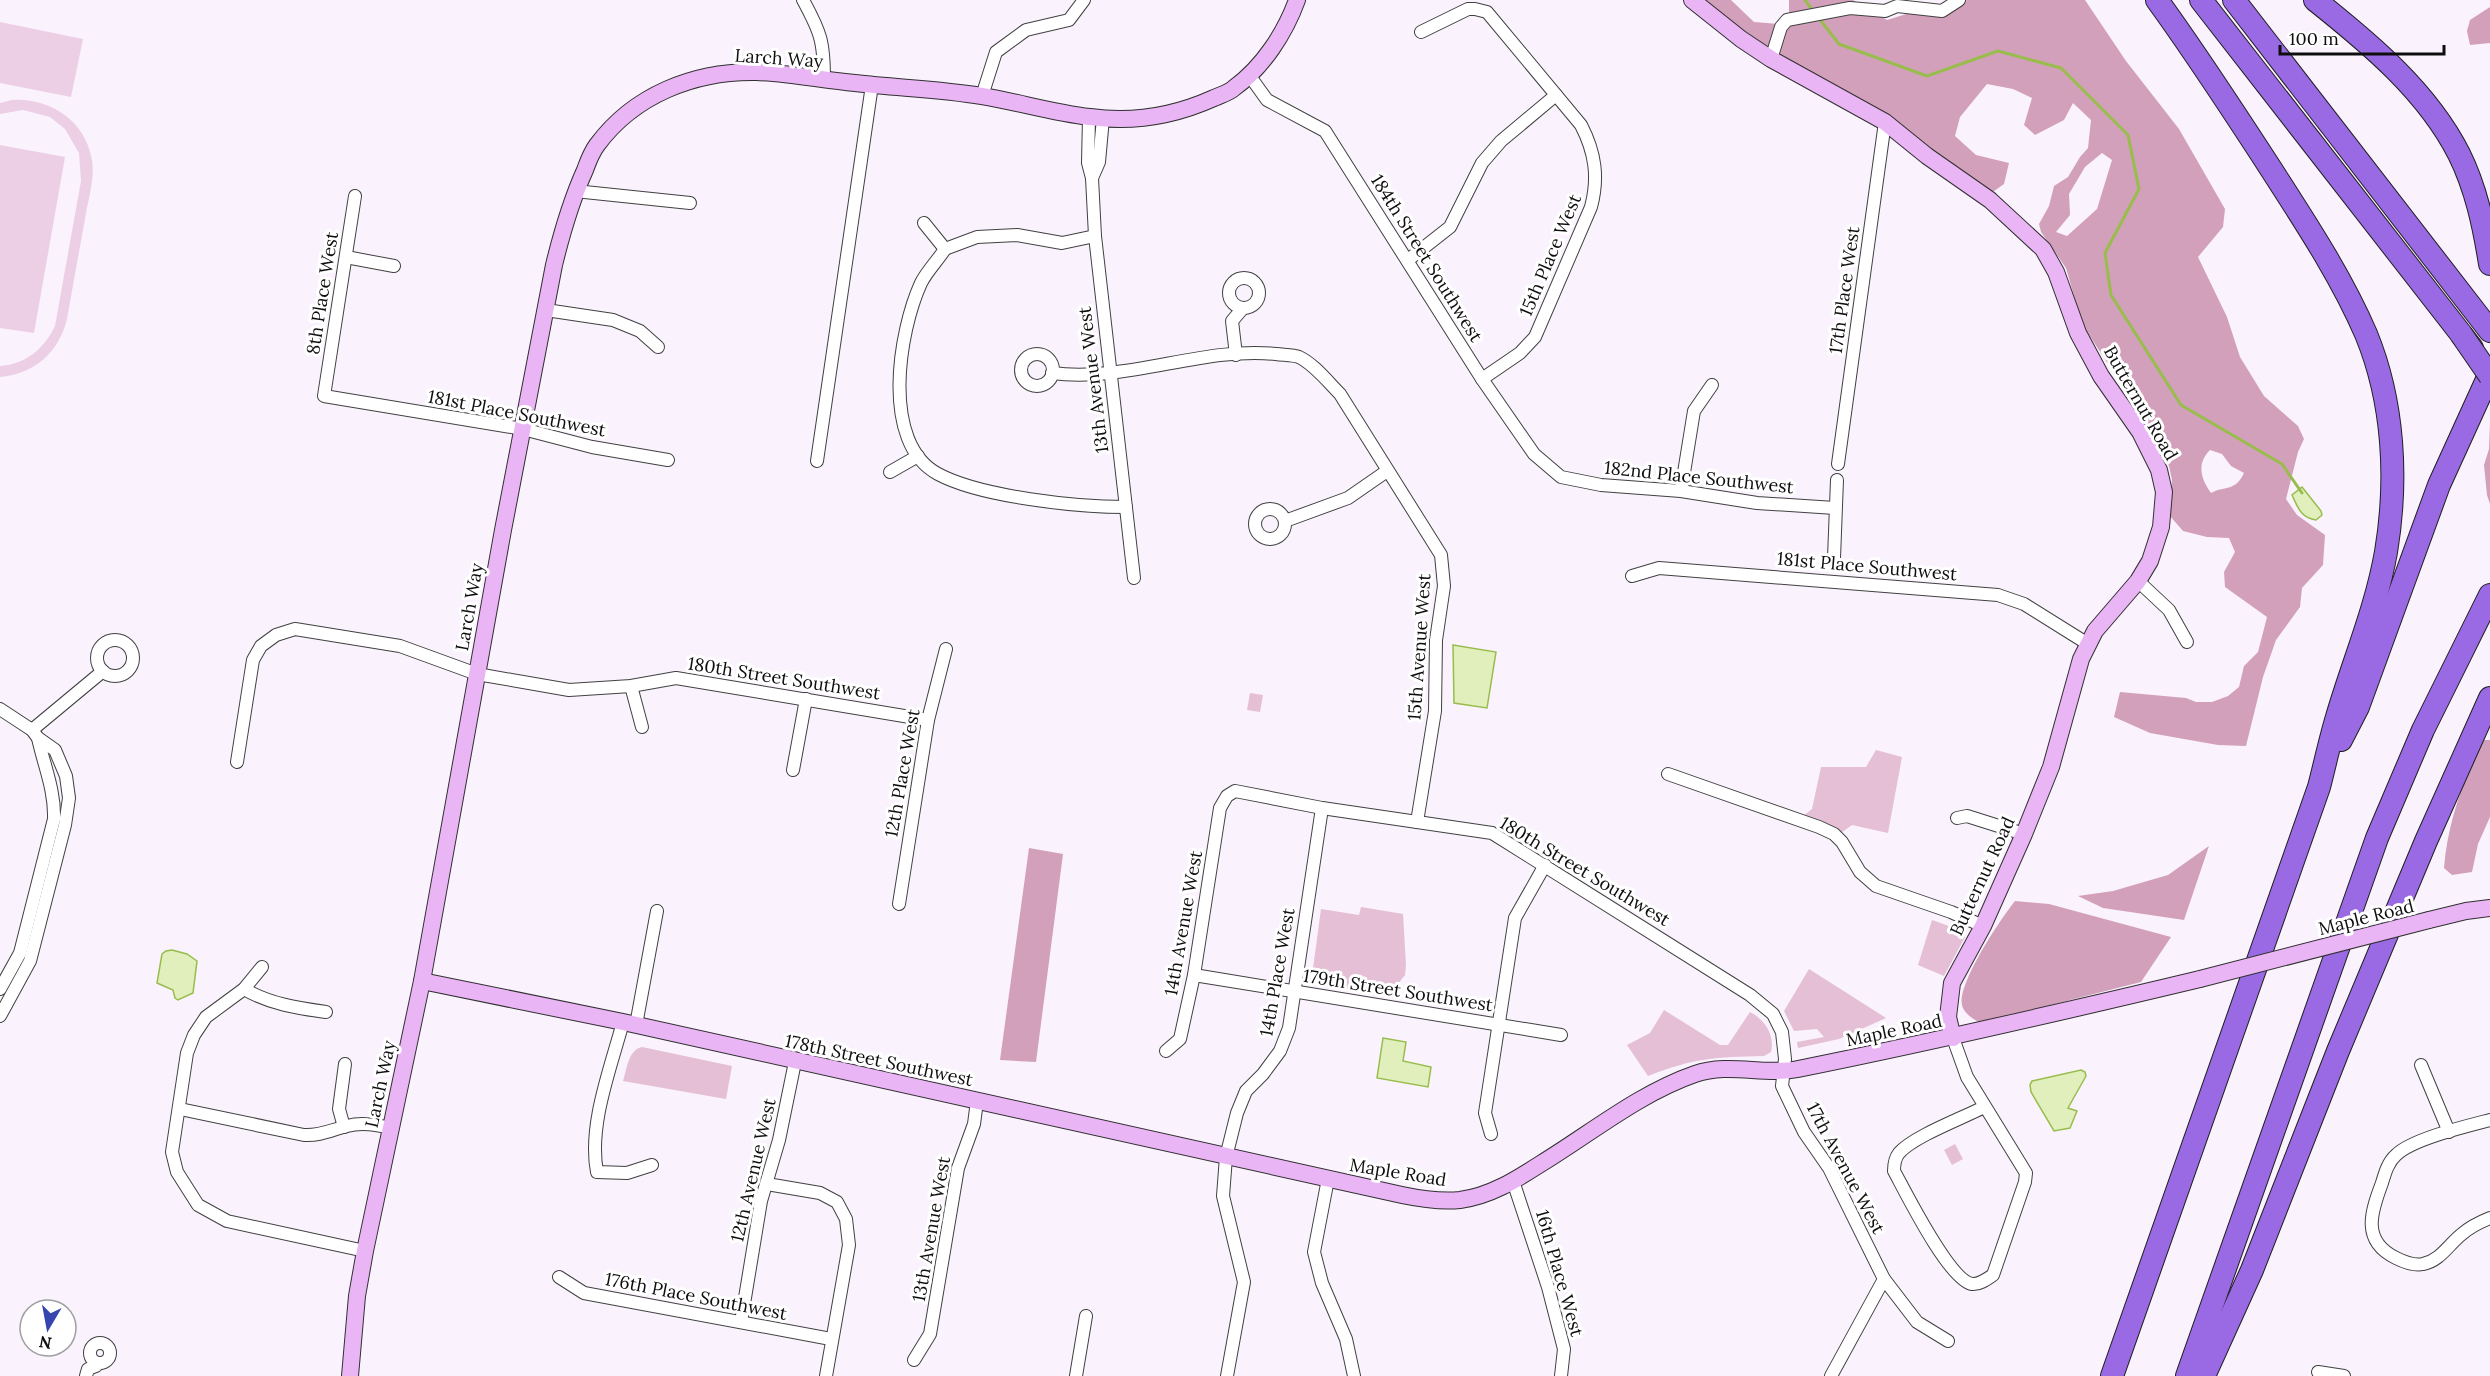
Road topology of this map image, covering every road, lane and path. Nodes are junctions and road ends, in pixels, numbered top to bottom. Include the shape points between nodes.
1 (803, 0) edge
2 (1084, 0) edge
3 (1297, 0) edge
4 (1692, 0) edge
5 (1959, 0) edge
6 (2157, 0) edge
7 (2201, 0) edge
8 (2234, 0) edge
9 (2315, 0) edge
10 (1421, 32) dead end
11 (1771, 59) junction
12 (1249, 75) junction
13 (824, 80) junction
14 (872, 85) junction
15 (1556, 95) junction
16 (982, 96) junction
17 (1096, 118) junction
18 (1885, 122) junction
19 (575, 191) junction
20 (356, 196) dead end
21 (690, 203) dead end
22 (924, 224) dead end
23 (1095, 236) junction
24 (945, 249) junction
25 (346, 257) junction
26 (1408, 260) junction
27 (2490, 264) edge
28 (394, 266) dead end
29 (1243, 308) dead end
30 (546, 310) junction
31 (2490, 331) edge
32 (658, 347) dead end
33 (1236, 355) junction
34 (1111, 372) junction
35 (1052, 373) dead end
36 (2490, 373) edge
37 (1482, 379) junction
38 (1712, 385) dead end
39 (324, 396) joint
40 (523, 429) junction
41 (918, 456) junction
42 (668, 460) dead end
43 (817, 461) dead end
44 (1838, 464) dead end
45 (1387, 471) junction
46 (890, 472) dead end
47 (1561, 477) joint
48 (1837, 480) dead end
49 (1681, 491) junction
50 (1126, 507) junction
51 (1835, 508) junction
52 (1285, 521) dead end
53 (1834, 558) dead end
54 (1632, 576) dead end
55 (1134, 578) dead end
56 (2138, 582) junction
57 (2490, 595) edge
58 (2187, 642) dead end
59 (2088, 644) junction
60 (946, 648) dead end
61 (103, 671) dead end
62 (477, 674) junction
63 (631, 686) junction
64 (2490, 698) edge
65 (806, 699) junction
66 (0, 709) edge
67 (928, 720) junction
68 (642, 727) dead end
69 (35, 734) junction
70 (237, 762) dead end
71 (793, 770) dead end
72 (1668, 774) dead end
73 (2319, 788) junction
74 (1227, 796) joint
75 (1322, 808) junction
76 (1957, 818) dead end
77 (1417, 822) junction
78 (2024, 834) junction
79 (1545, 866) junction
80 (899, 904) dead end
81 (2490, 908) edge
82 (657, 911) dead end
83 (1983, 926) junction
84 (262, 967) dead end
85 (1194, 975) junction
86 (422, 981) junction
87 (0, 989) edge
88 (244, 989) junction
89 (1294, 991) junction
90 (326, 1012) dead end
91 (0, 1016) edge
92 (630, 1024) junction
93 (1498, 1025) junction
94 (1561, 1035) dead end
95 (1953, 1038) junction
96 (1166, 1051) dead end
97 (795, 1062) junction
98 (345, 1064) dead end
99 (2421, 1065) dead end
100 (1783, 1072) junction
101 (977, 1101) junction
102 (1984, 1107) junction
103 (180, 1109) junction
104 (2490, 1119) edge
105 (344, 1127) junction
106 (391, 1128) junction
107 (2449, 1132) junction
108 (1491, 1134) dead end
109 (1226, 1157) junction
110 (652, 1165) dead end
111 (1328, 1179) junction
112 (1513, 1181) junction
113 (767, 1184) junction
114 (2490, 1218) edge
115 (365, 1251) junction
116 (559, 1276) dead end
117 (1884, 1279) junction
118 (1086, 1316) dead end
119 (741, 1322) junction
120 (831, 1339) junction
121 (1948, 1341) dead end
122 (914, 1360) dead end
123 (97, 1368) edge
124 (2318, 1372) dead end
125 (86, 1376) edge
126 (350, 1376) edge
127 (826, 1376) edge
128 (1076, 1376) edge
129 (1227, 1376) edge
130 (1354, 1376) edge
131 (1561, 1376) edge
132 (1831, 1376) edge
133 (2112, 1376) edge
134 (2187, 1376) edge
135 (2204, 1376) edge
136 (2344, 1376) edge

1 - 13 street via 820,33
2 - 16 street via 1069,20 1026,30 996,52
3 - 12 street, Larch Way via 1279,38
4 - 11 street, Butternut Road
5 - 11 street via 1942,11 1897,6 1884,11 1850,8 1787,20
6 - 73 highway via 2209,73 2325,256 2366,334 2386,404 2392,467 2386,552 2374,603 2336,717
7 - 36 highway, bridge
8 - 31 highway
9 - 27 highway via 2380,54 2445,131 2478,204
10 - 15 street, 15th Place West via 1468,9 1481,10
11 - 18 street, Butternut Road
12 - 17 street, Larch Way via 1234,89 1156,118
12 - 26 street, 184th Street Southwest via 1267,100 1325,131
13 - 14 street, Larch Way
13 - 19 street, Larch Way via 757,72 718,74 660,91 613,126 595,148
14 - 16 street, Larch Way
14 - 43 street
15 - 26 street via 1501,141 1482,163 1450,227
15 - 37 street, 15th Place West via 1581,125 1591,146 1597,187 1535,337 1520,353
16 - 17 street, Larch Way
17 - 23 street, 13th Avenue West via 1088,163
18 - 44 street, 17th Place West
18 - 56 street, Butternut Road via 1990,200 2043,249 2056,272 2078,333 2101,376 2140,432 2163,480 2163,516 2158,539
19 - 21 street
19 - 30 street, Larch Way via 563,225
20 - 25 street, 8th Place West
22 - 24 street
23 - 24 street via 1062,243 1017,235 977,237
23 - 34 street, 13th Avenue West
24 - 41 street via 922,281 909,318 901,366 900,401 906,434
25 - 28 street
25 - 39 street, 8th Place West
26 - 37 street, 184th Street Southwest
29 - 33 street via 1232,321
30 - 32 street via 613,320 640,331
30 - 40 street, Larch Way
33 - 34 street, 15th Avenue West
33 - 45 street, 15th Avenue West via 1299,357 1340,394
34 - 35 street, 15th Avenue West via 1074,376
34 - 50 street, 13th Avenue West
36 - 73 highway via 2439,486 2358,706
37 - 47 street, 184th Street Southwest via 1534,453
38 - 49 street via 1694,411
39 - 40 street, 181st Place Southwest
40 - 42 street, 181st Place Southwest via 592,447
40 - 62 street, Larch Way
41 - 46 street
41 - 50 street via 936,473 1001,493 1092,507
45 - 52 street via 1348,498
45 - 77 street, 15th Avenue West via 1441,555 1444,586 1436,640 1435,711
47 - 49 street, 182nd Place Southwest via 1601,485
48 - 51 street
49 - 51 street, 182nd Place Southwest via 1756,503
50 - 55 street, 13th Avenue West
51 - 53 street
54 - 59 street, 181st Place Southwest via 1659,568 1998,595 2024,604
56 - 58 street via 2169,610
56 - 59 street, Butternut Road
57 - 134 highway via 2423,730 2377,838
59 - 78 street, Butternut Road via 2051,767
60 - 67 street, 12th Place West
61 - 69 street
62 - 63 street, 180th Street Southwest via 568,690
62 - 70 street, 180th Street Southwest via 400,646 295,630 276,635 261,646 253,660
62 - 86 street, Larch Way
63 - 65 street, 180th Street Southwest via 676,678
63 - 68 street
64 - 135 highway via 2426,841 2252,1270
65 - 67 street, 180th Street Southwest
65 - 71 street
66 - 69 street
67 - 80 street, 12th Place West
69 - 87 street via 51,782 54,819 20,953
69 - 91 street via 55,750 66,776 69,798 30,961
72 - 83 street via 1834,834 1860,872 1876,886
73 - 133 highway
74 - 75 street, 180th Street Southwest via 1235,790
74 - 85 street, 14th Avenue West via 1220,808
75 - 77 street, 180th Street Southwest
75 - 89 street, 14th Place West
76 - 78 street via 1967,816
77 - 79 street, 180th Street Southwest via 1491,833
78 - 83 street, Butternut Road
79 - 93 street via 1515,918
79 - 100 street, 180th Street Southwest via 1751,995 1773,1014 1782,1032
81 - 95 street, Maple Road, bridge
82 - 92 street
83 - 95 street, Butternut Road via 1952,983 1948,1017
84 - 88 street
85 - 89 street, 179th Street Southwest
85 - 96 street, 14th Avenue West via 1180,1039
86 - 92 street, 178th Street Southwest
86 - 106 street, Larch Way
88 - 90 street via 262,999
88 - 103 street via 206,1017 194,1035 187,1053
89 - 93 street, 179th Street Southwest
89 - 109 street, 14th Place West via 1289,1028 1280,1052 1246,1091
92 - 97 street, 178th Street Southwest
92 - 110 street via 602,1098 594,1156 597,1172 627,1173
93 - 94 street, 179th Street Southwest
93 - 108 street via 1485,1113
95 - 100 street, Maple Road
95 - 102 street via 1967,1077
97 - 101 street, 178th Street Southwest
97 - 113 street, 12th Avenue West
98 - 105 street via 339,1109
99 - 107 street
100 - 112 street, Maple Road via 1742,1068 1696,1073 1642,1100
100 - 117 street, 17th Avenue West via 1782,1086 1804,1132 1829,1168
101 - 109 street, 178th Street Southwest
101 - 122 street, 13th Avenue West via 974,1124 958,1168 930,1334
102 - 102 street via 2026,1173 1993,1275 1972,1284 1959,1277 1938,1250 1894,1171 1896,1157 1911,1143
103 - 105 street via 304,1135 318,1136
103 - 115 street via 172,1152 177,1172 198,1205 227,1221
104 - 107 street
105 - 106 street via 370,1124
106 - 115 street, Larch Way
107 - 114 street via 2401,1150 2388,1165 2372,1209 2376,1241 2391,1256 2421,1264 2442,1254 2462,1233
109 - 111 street, 178th Street Southwest
109 - 129 street, 14th Place West via 1222,1196 1244,1282
111 - 112 street, Maple Road via 1439,1200 1476,1197
111 - 130 street via 1314,1252 1322,1283 1346,1340
112 - 131 street, 16th Place West via 1564,1349
113 - 119 street, 12th Avenue West
113 - 120 street via 820,1193 837,1202 846,1219 849,1245
115 - 126 street, Larch Way
116 - 119 street, 176th Place Southwest via 584,1293
117 - 121 street, 17th Avenue West via 1917,1322
117 - 132 street
118 - 128 street
119 - 120 street, 176th Place Southwest
120 - 127 street
123 - 125 street via 88,1369
124 - 136 street

